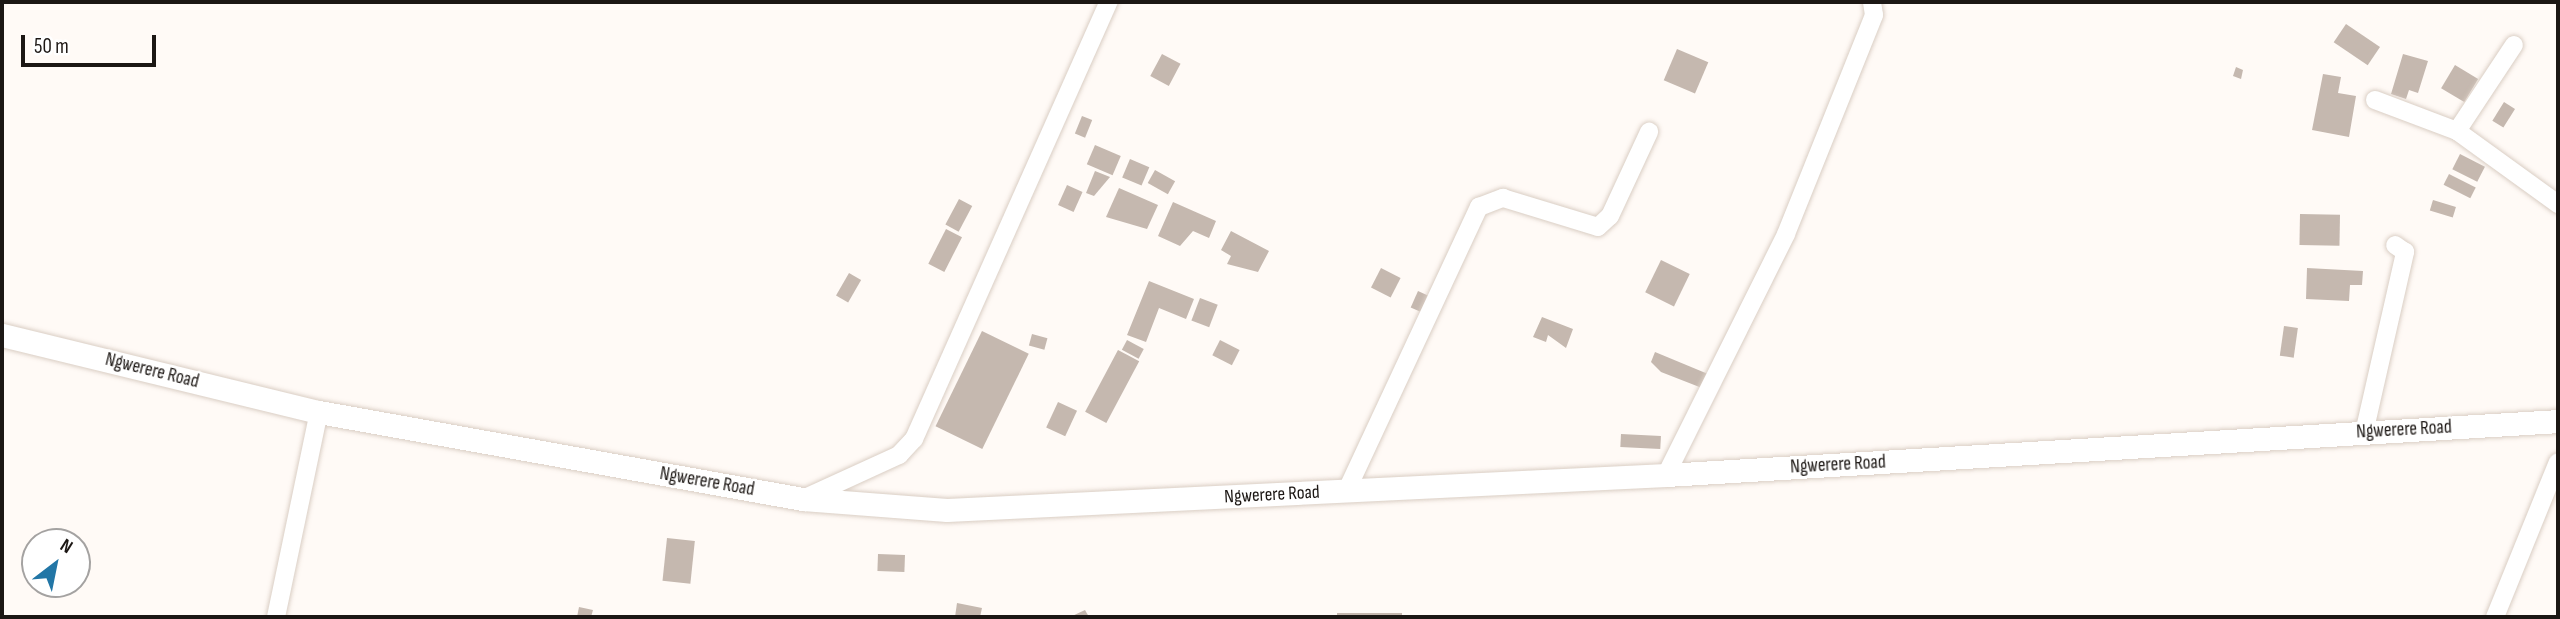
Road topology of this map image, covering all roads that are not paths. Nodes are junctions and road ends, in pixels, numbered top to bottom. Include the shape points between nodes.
1 (1109, 2) edge
2 (1872, 2) edge
3 (2514, 45) dead end
4 (2375, 100) dead end
5 (2457, 131) junction
6 (1649, 132) dead end
7 (2558, 204) edge
8 (2395, 245) dead end
9 (2, 335) edge
10 (319, 412) junction
11 (2558, 421) edge
12 (2364, 432) junction
13 (2558, 462) edge
14 (1666, 475) junction
15 (1346, 492) junction
16 (803, 499) junction
17 (276, 617) edge
18 (2495, 617) edge

1 - 16 street via 914,439 899,455
2 - 14 street via 1874,15 1786,234
3 - 5 street
4 - 5 street
5 - 7 street
6 - 15 street via 1610,216 1598,227 1503,198 1479,207
8 - 12 street via 2405,252
9 - 10 main road, Ngwerere Road
10 - 16 main road, Ngwerere Road
10 - 17 street
11 - 12 main road, Ngwerere Road
12 - 14 main road, Ngwerere Road
13 - 18 street
14 - 15 main road, Ngwerere Road
15 - 16 main road, Ngwerere Road via 947,510

